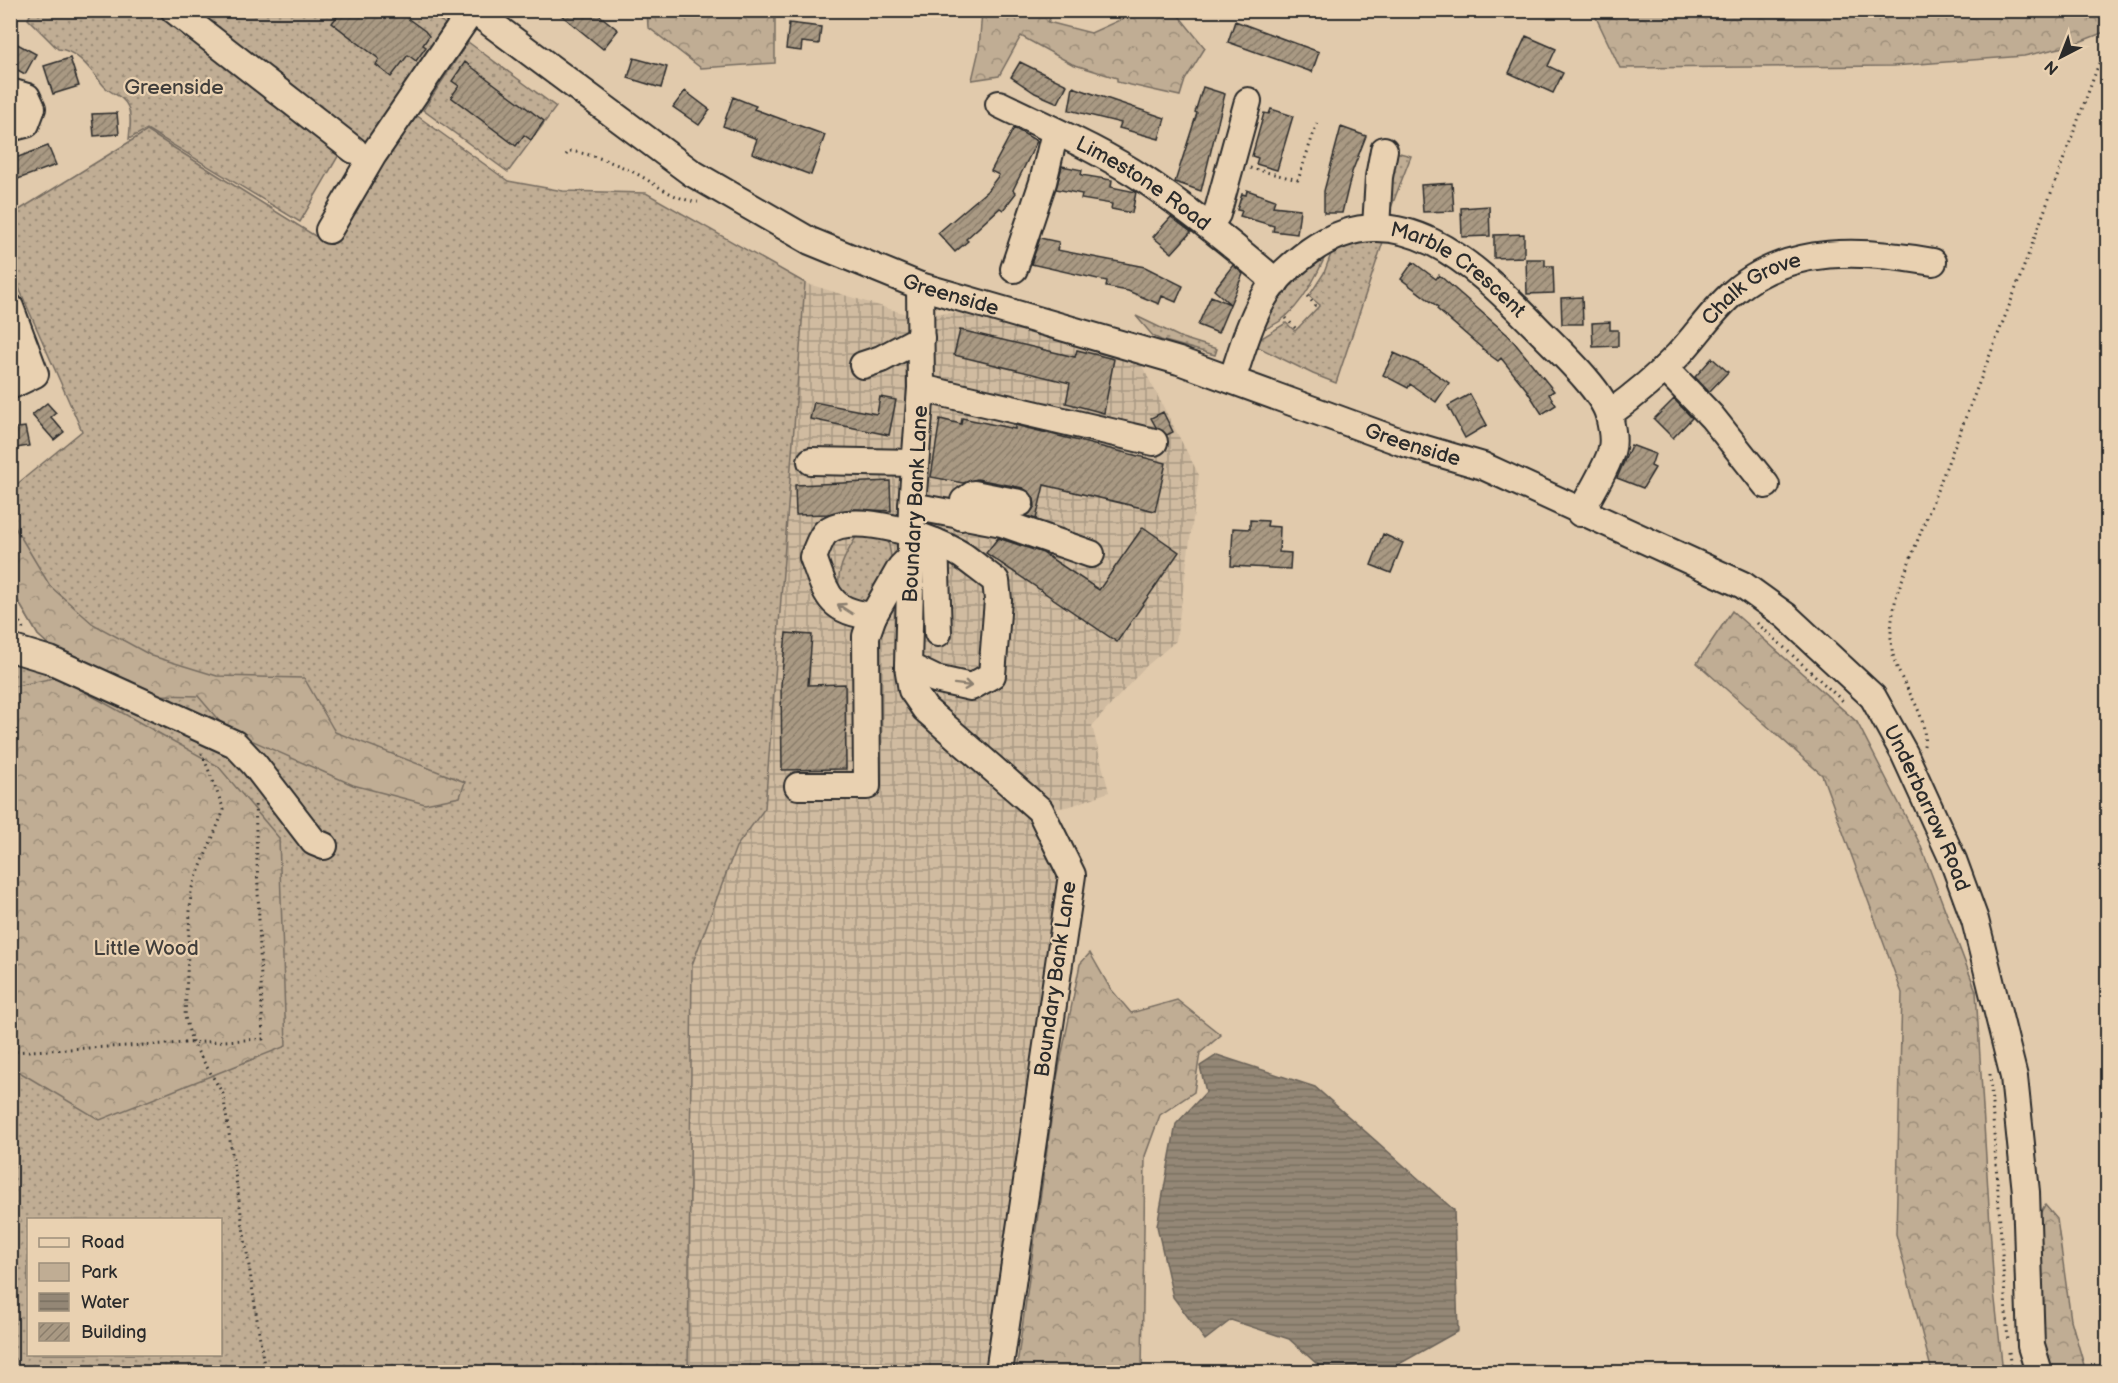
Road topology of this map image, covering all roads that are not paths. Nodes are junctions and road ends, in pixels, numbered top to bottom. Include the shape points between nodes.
1 (174, 10) edge
2 (473, 10) edge
3 (10, 92) edge
4 (1248, 101) dead end
5 (999, 104) dead end
6 (10, 128) edge
7 (1055, 132) junction
8 (354, 150) dead end
9 (1384, 150) dead end
10 (1209, 226) junction
11 (1376, 227) junction
12 (328, 230) dead end
13 (1933, 262) dead end
14 (1014, 269) dead end
15 (1276, 282) junction
16 (920, 286) junction
17 (10, 307) edge
18 (921, 338) junction
19 (863, 365) dead end
20 (1665, 368) junction
21 (1232, 380) junction
22 (10, 386) edge
23 (921, 388) junction
24 (1609, 414) junction
25 (1154, 441) dead end
26 (811, 461) dead end
27 (915, 463) junction
28 (1483, 466) joint
29 (1766, 485) dead end
30 (1020, 503) dead end
31 (912, 506) junction
32 (1580, 513) junction
33 (962, 517) junction
34 (920, 545) junction
35 (1091, 554) dead end
36 (873, 616) junction
37 (938, 633) dead end
38 (10, 648) edge
39 (908, 666) junction
40 (798, 786) dead end
41 (324, 846) dead end
42 (999, 1372) edge
43 (2039, 1372) edge

1 - 8 street
2 - 12 street via 373,155
2 - 16 street, Greenside via 692,173 810,241
3 - 6 street via 27,97 32,108 26,124
4 - 10 street via 1217,214
5 - 7 street, Limestone Road
7 - 10 street, Limestone Road via 1144,179
7 - 14 street
9 - 11 street
10 - 15 street, Limestone Road
11 - 15 street, Marble Crescent via 1347,232 1324,242
11 - 24 street, Marble Crescent via 1424,237 1475,271 1585,378
13 - 20 street, Chalk Grove via 1886,254 1847,253 1806,258 1772,268 1733,293
15 - 21 street, Marble Crescent via 1263,299
16 - 18 street, Boundary Bank Lane
16 - 21 street, Greenside
17 - 22 street via 35,374
18 - 19 street
18 - 23 street, Boundary Bank Lane
20 - 24 street, Chalk Grove
20 - 29 street via 1712,417
21 - 28 street, Greenside via 1401,442
23 - 25 street
23 - 27 street, Boundary Bank Lane
24 - 32 street, Marble Crescent via 1612,448
26 - 27 street
27 - 31 street, Boundary Bank Lane
28 - 32 street, Underbarrow Road
30 - 33 street via 974,494 964,501
31 - 33 street
31 - 34 street, Boundary Bank Lane
32 - 43 street, Underbarrow Road via 1650,540 1743,585 1786,616 1874,697 1953,860 1975,920 2014,1077 2026,1192 2031,1346
33 - 35 street via 1002,523
34 - 36 street via 901,567
36 -> 34 street via 849,614 827,595 813,557 825,533 848,522 881,526
34 - 37 street
34 - 39 street, Boundary Bank Lane
39 -> 34 street via 935,680 971,687 992,675 996,581 961,555
36 - 40 street via 866,636 867,786
38 - 41 street via 44,658 235,744 314,842
39 - 42 street, Boundary Bank Lane via 912,690 924,709 1040,810 1072,875

